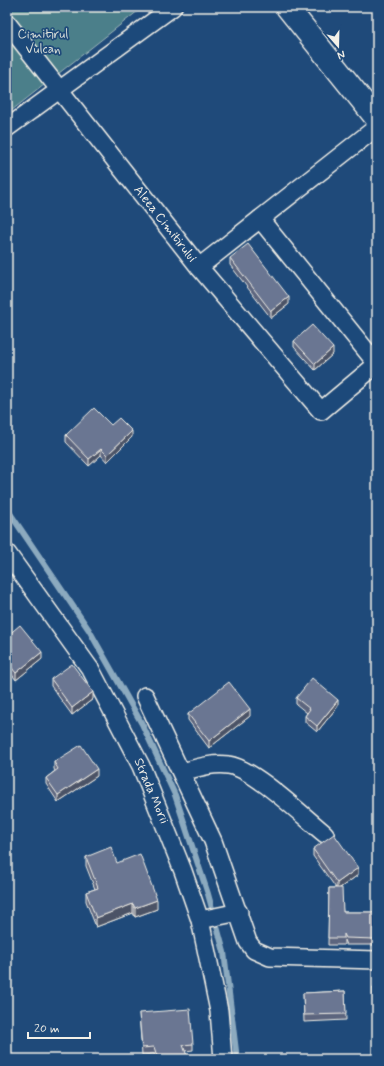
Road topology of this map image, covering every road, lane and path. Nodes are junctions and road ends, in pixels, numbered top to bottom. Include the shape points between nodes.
1 (173, 7) edge
2 (287, 7) edge
3 (7, 23) edge
4 (60, 90) junction
5 (377, 119) edge
6 (377, 127) edge
7 (7, 128) edge
8 (260, 219) junction
9 (199, 267) junction
10 (377, 364) edge
11 (7, 553) edge
12 (145, 696) dead end
13 (182, 772) junction
14 (325, 834) dead end
15 (232, 913) junction
16 (202, 920) junction
17 (377, 960) edge
18 (223, 1059) edge

1 - 4 street
2 - 5 street
3 - 4 street, Aleea Cimitirului
4 - 7 street
4 - 9 street, Aleea Cimitirului
6 - 8 street, Aleea Cimitirului
8 - 9 street, Aleea Cimitirului
8 - 10 street
9 - 10 street via 321,411
11 - 16 street, Strada Morii via 91,670 141,766
12 - 13 street
13 - 14 street via 214,765 229,765 249,773
13 - 15 street via 213,841
15 - 16 street
15 - 17 street via 254,950 270,957
16 - 18 street, Strada Morii via 219,1011

